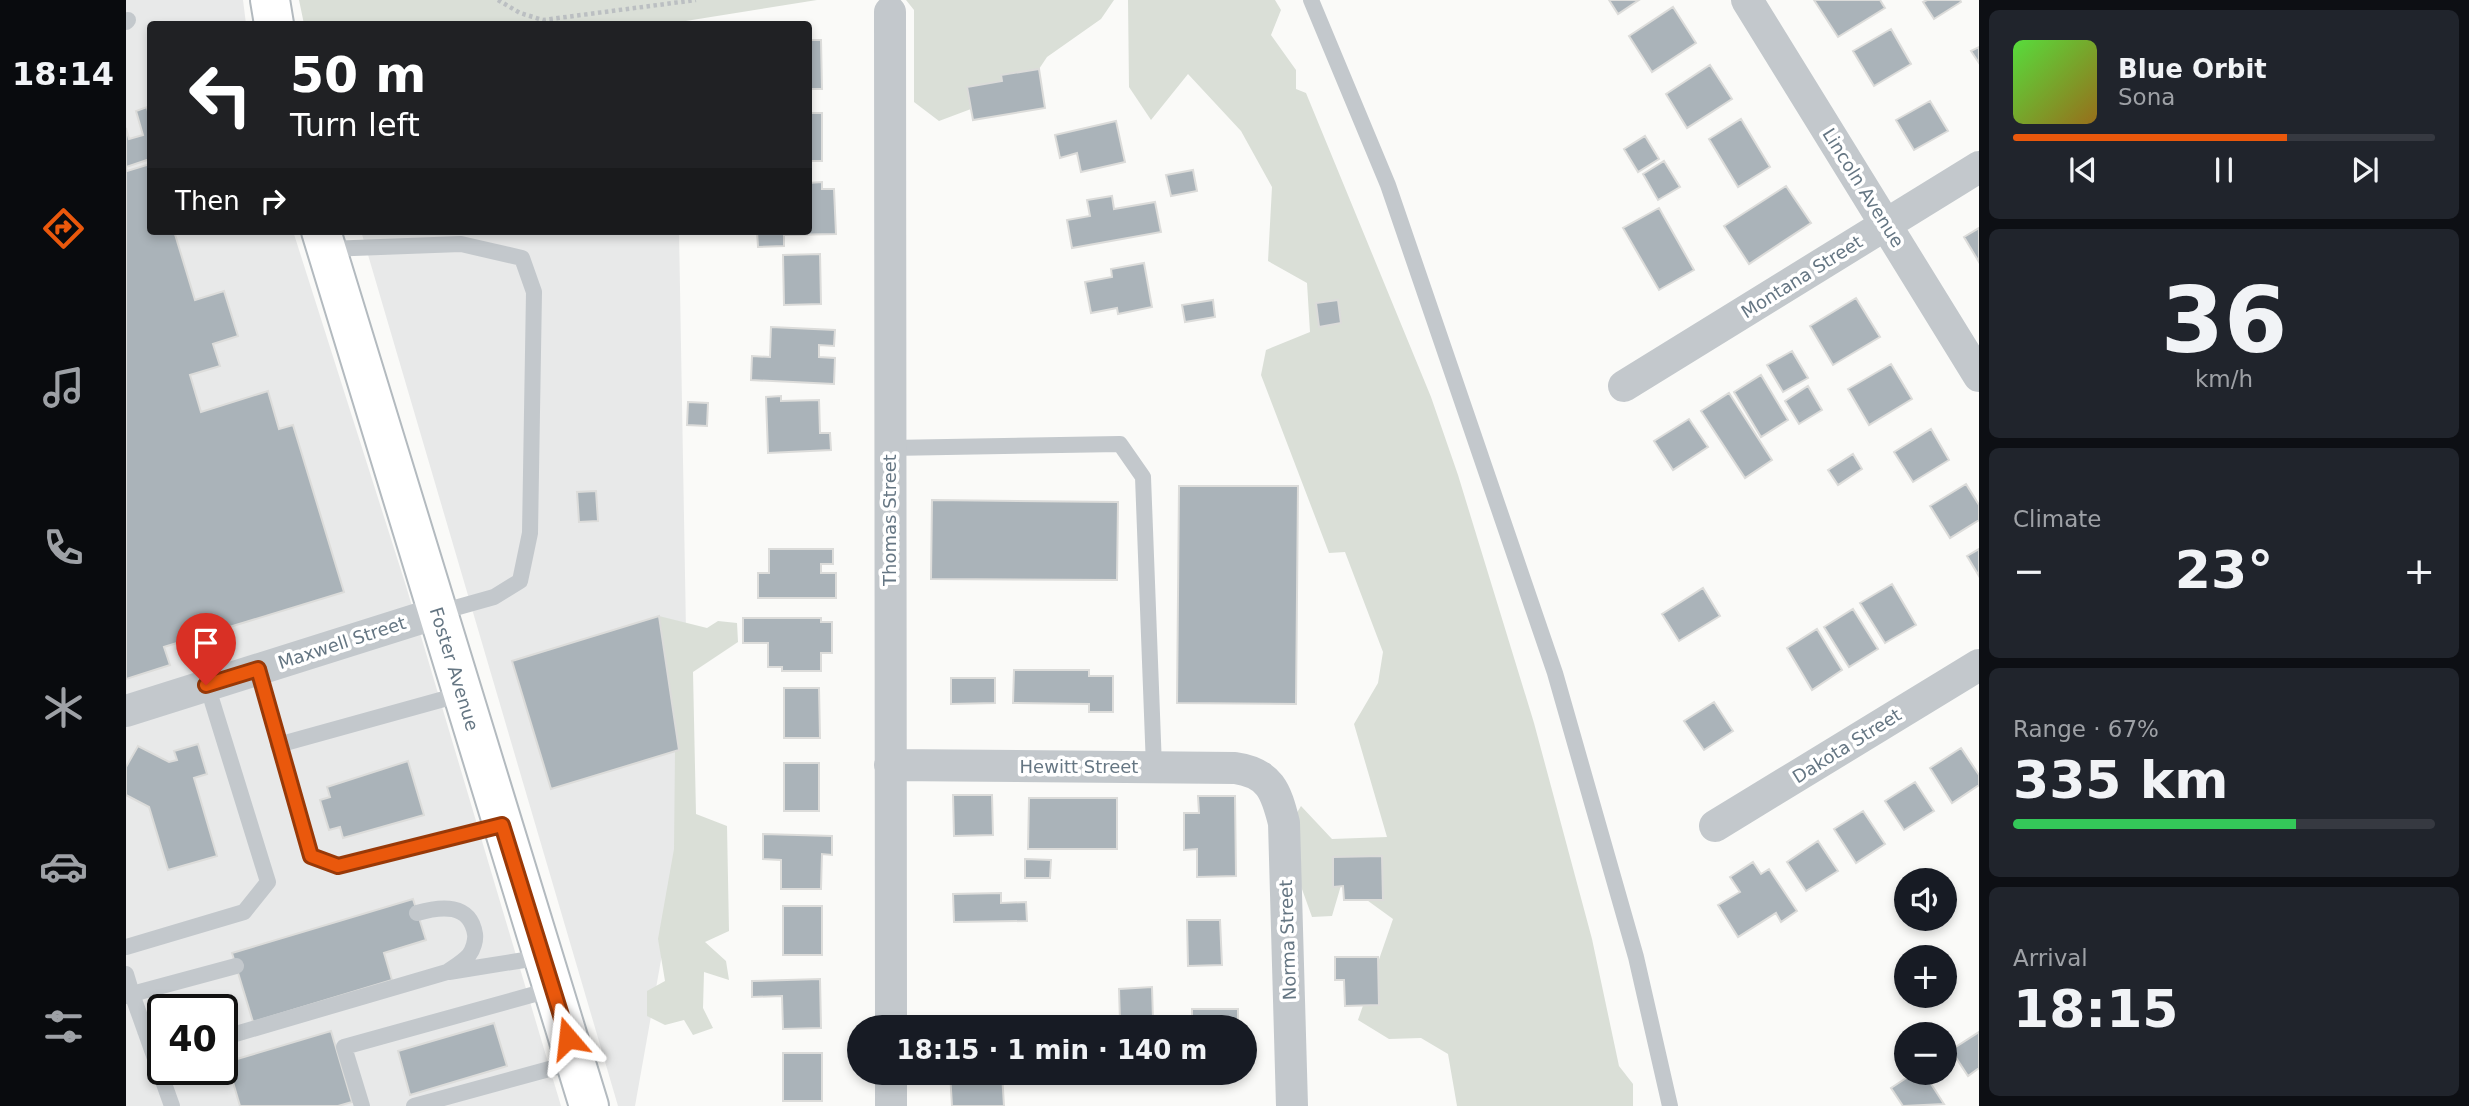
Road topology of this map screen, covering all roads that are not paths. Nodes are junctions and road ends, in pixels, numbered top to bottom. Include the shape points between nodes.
1 (271, 0) edge
2 (1311, 0) edge
3 (1747, 0) edge
4 (890, 12) dead end
5 (274, 21) edge
6 (1979, 167) edge
7 (1886, 225) junction
8 (324, 240) edge
9 (1979, 376) edge
10 (1624, 386) dead end
11 (890, 448) junction
12 (437, 613) junction
13 (1979, 665) edge
14 (258, 669) junction
15 (206, 685) junction
16 (462, 694) junction
17 (126, 711) edge
18 (278, 745) junction
19 (890, 765) junction
20 (1154, 767) junction
21 (1266, 779) joint
22 (502, 825) junction
23 (1715, 826) dead end
24 (417, 913) dead end
25 (126, 947) edge
26 (236, 966) dead end
27 (447, 972) junction
28 (548, 973) junction
29 (126, 974) edge
30 (129, 995) edge
31 (891, 1015) edge
32 (145, 1031) joint
33 (238, 1033) edge
34 (575, 1062) junction
35 (891, 1085) edge
36 (172, 1106) edge
37 (362, 1106) edge
38 (414, 1106) edge
39 (589, 1106) edge
40 (891, 1106) edge
41 (1292, 1106) edge
42 (1670, 1106) edge

1 - 5 street
2 - 42 lane via 1388,185 1555,673 1636,957
3 - 7 street, Lincoln Avenue
4 - 11 street, Thomas Street
6 - 7 street, Montana Street
7 - 9 street, Lincoln Avenue
7 - 10 street, Montana Street
8 - 12 street, Foster Avenue
8 - 12 lane via 461,244 522,258 534,292 530,533 520,581 494,597
11 - 19 street, Thomas Street
11 - 20 lane via 1120,444 1143,477
12 - 14 street, Maxwell Street
12 - 16 street, Foster Avenue
13 - 23 street, Dakota Street
14 - 15 street, Maxwell Street
14 - 18 lane
15 - 17 street, Maxwell Street
15 - 25 lane via 268,882 244,912
16 - 18 lane
16 - 22 street, Foster Avenue
18 - 22 lane via 311,856 320,862 338,866
19 - 20 street, Hewitt Street
19 - 31 street, Thomas Street
20 - 21 street, Hewitt Street via 1235,768 1252,770
21 - 41 street, Norma Street via 1278,799 1284,823
22 - 28 street, Foster Avenue
24 - 27 lane via 438,906 459,909 472,922 476,938 470,954
26 - 30 lane
27 - 28 lane
27 - 33 lane
28 - 34 street, Foster Avenue
28 - 37 lane via 344,1047
29 - 30 lane
30 - 32 lane
32 - 36 lane
34 - 38 lane
34 - 39 street, Foster Avenue
35 - 40 street

